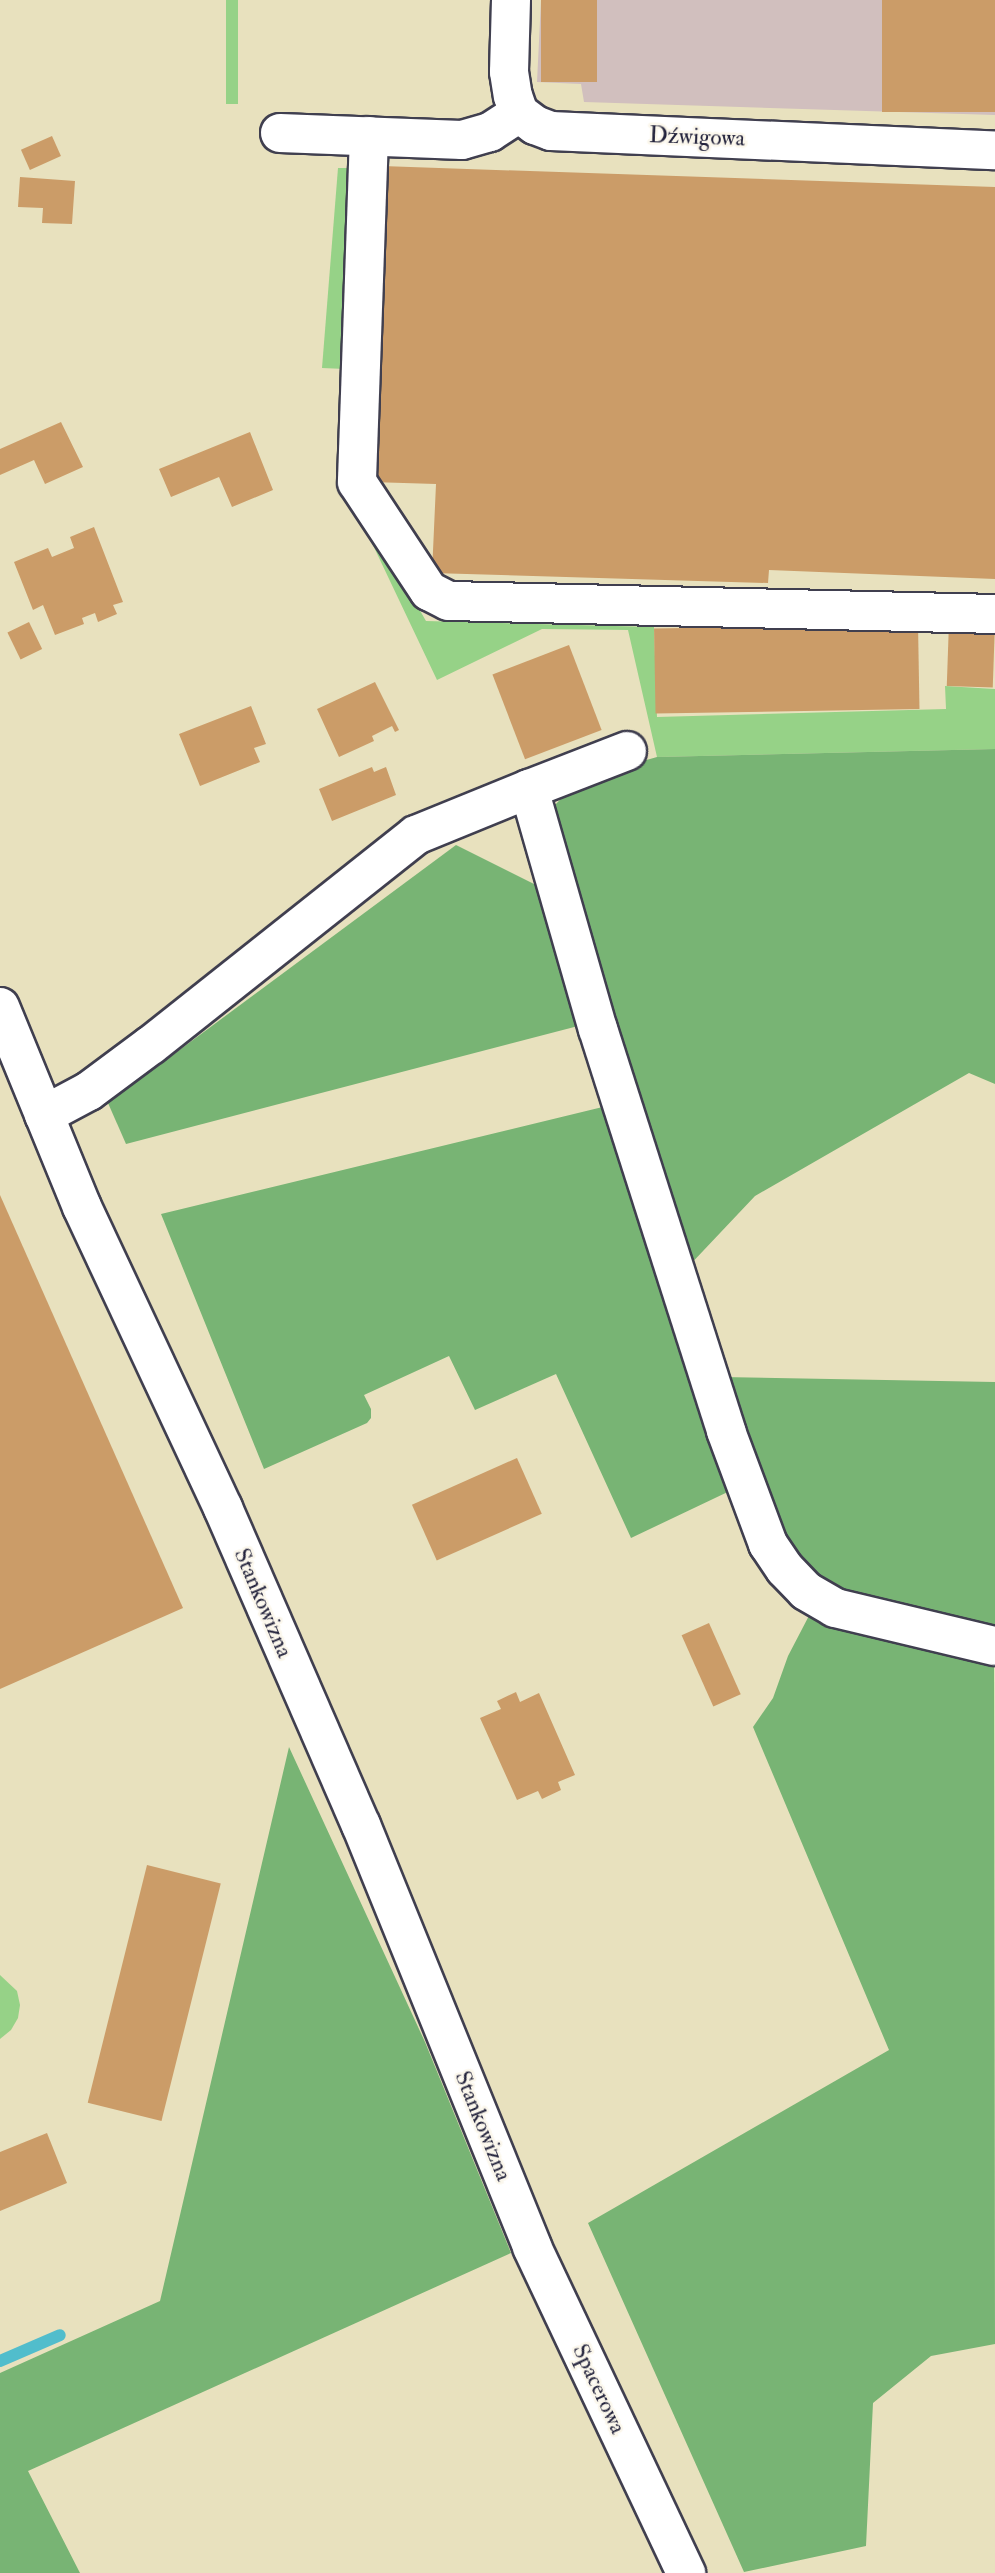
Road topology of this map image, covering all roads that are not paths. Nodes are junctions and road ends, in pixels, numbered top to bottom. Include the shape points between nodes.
1 (512, 0) edge
2 (519, 113) junction
3 (279, 133) dead end
4 (369, 136) junction
5 (995, 150) edge
6 (995, 614) edge
7 (627, 751) dead end
8 (529, 789) junction
9 (0, 1007) edge
10 (44, 1115) junction
11 (995, 1646) edge
12 (515, 2204) joint
13 (686, 2573) edge

1 - 2 street via 509,72
2 - 4 street via 490,132 462,140
2 - 5 street, Dźwigowa via 551,131
3 - 4 street
4 - 6 street via 357,482 429,591 449,601
7 - 8 street
8 - 10 street via 416,835 151,1045 89,1091
8 - 11 street via 726,1431 768,1544 806,1591 835,1608
9 - 10 street, Stankowizna
10 - 12 street, Stankowizna via 361,1825
12 - 13 street, Spacerowa

